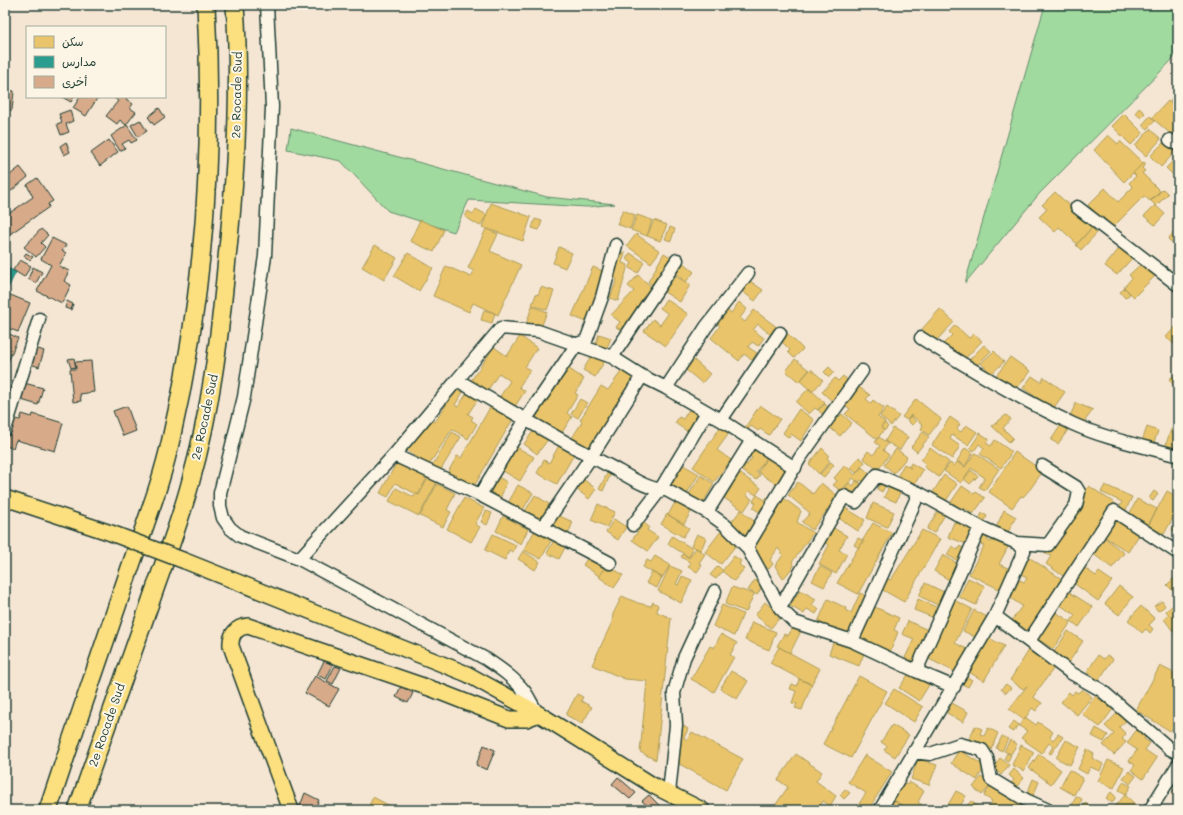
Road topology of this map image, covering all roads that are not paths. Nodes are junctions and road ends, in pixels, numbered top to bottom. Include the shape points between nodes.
1 (206, 5) edge
2 (235, 5) edge
3 (267, 5) edge
4 (1077, 207) dead end
5 (616, 245) dead end
6 (676, 260) dead end
7 (748, 273) dead end
8 (1178, 285) edge
9 (39, 319) dead end
10 (780, 333) dead end
11 (921, 338) dead end
12 (577, 344) junction
13 (612, 357) junction
14 (862, 371) dead end
15 (642, 376) junction
16 (457, 380) junction
17 (666, 388) junction
18 (707, 412) junction
19 (526, 419) junction
20 (720, 420) junction
21 (5, 430) edge
22 (752, 440) junction
23 (394, 455) junction
24 (591, 456) junction
25 (1178, 456) edge
26 (1042, 466) dead end
27 (795, 468) junction
28 (660, 490) junction
29 (919, 493) junction
30 (480, 495) junction
31 (5, 498) edge
32 (707, 512) junction
33 (633, 525) dead end
34 (543, 527) junction
35 (980, 527) junction
36 (1017, 543) junction
37 (746, 547) junction
38 (1178, 553) edge
39 (299, 559) junction
40 (610, 563) dead end
41 (715, 591) dead end
42 (780, 608) junction
43 (995, 616) junction
44 (852, 641) junction
45 (1029, 641) junction
46 (916, 671) junction
47 (954, 688) junction
48 (539, 714) junction
49 (913, 752) junction
50 (1178, 754) edge
51 (1178, 765) edge
52 (669, 793) junction
53 (48, 810) edge
54 (77, 810) edge
55 (291, 810) edge
56 (702, 810) edge
57 (880, 810) edge
58 (1048, 810) edge
59 (1150, 810) edge

1 - 53 highway via 206,199 198,284 184,375 171,441 149,513
2 - 54 highway, 2e Rocade Sud via 238,41 234,198 220,331 205,424 174,537
3 - 39 street via 272,107 265,256 244,397 220,494 220,506 223,518 240,536
4 - 8 street
5 - 12 street via 602,297 586,341
6 - 13 street
7 - 17 street via 706,327
9 - 21 street
10 - 20 street
11 - 25 street via 978,374 1074,424 1118,440
12 - 13 street
12 - 16 street via 538,331 501,328
12 - 19 street
13 - 15 street
14 - 27 street
15 - 17 street
15 - 24 street
16 - 19 street
16 - 23 street
17 - 18 street
18 - 20 street
18 - 28 street
19 - 24 street
19 - 30 street
20 - 22 street
22 - 27 street
22 - 32 street
23 - 30 street
23 - 39 street
24 - 28 street
24 - 34 street
26 - 36 street via 1076,487 1079,499 1048,545
27 - 37 street
28 - 32 street via 666,490
28 - 33 street
29 - 35 street
29 - 42 street via 877,475 856,502 844,496
29 - 44 street
30 - 34 street
31 - 48 main road, bridge via 112,533 467,674
32 - 37 street via 725,525
34 - 40 street
35 - 36 street
35 - 46 street
36 - 43 street via 1024,551
37 - 42 street
38 - 45 street via 1114,511
39 - 48 street via 486,659 510,675 526,693 531,705
41 - 52 street via 684,658 674,693 676,725
42 - 44 street via 794,622
43 - 45 street
43 - 47 street
44 - 46 street
45 - 50 street via 1071,673 1101,690
46 - 47 street
47 - 49 street
48 - 52 main road
48 - 55 main road via 526,719 509,719 435,690 248,626 243,627 232,636 232,646
49 - 57 street
49 - 58 street via 930,754 960,744 982,750 987,758 992,779
51 - 59 street
52 - 56 main road

